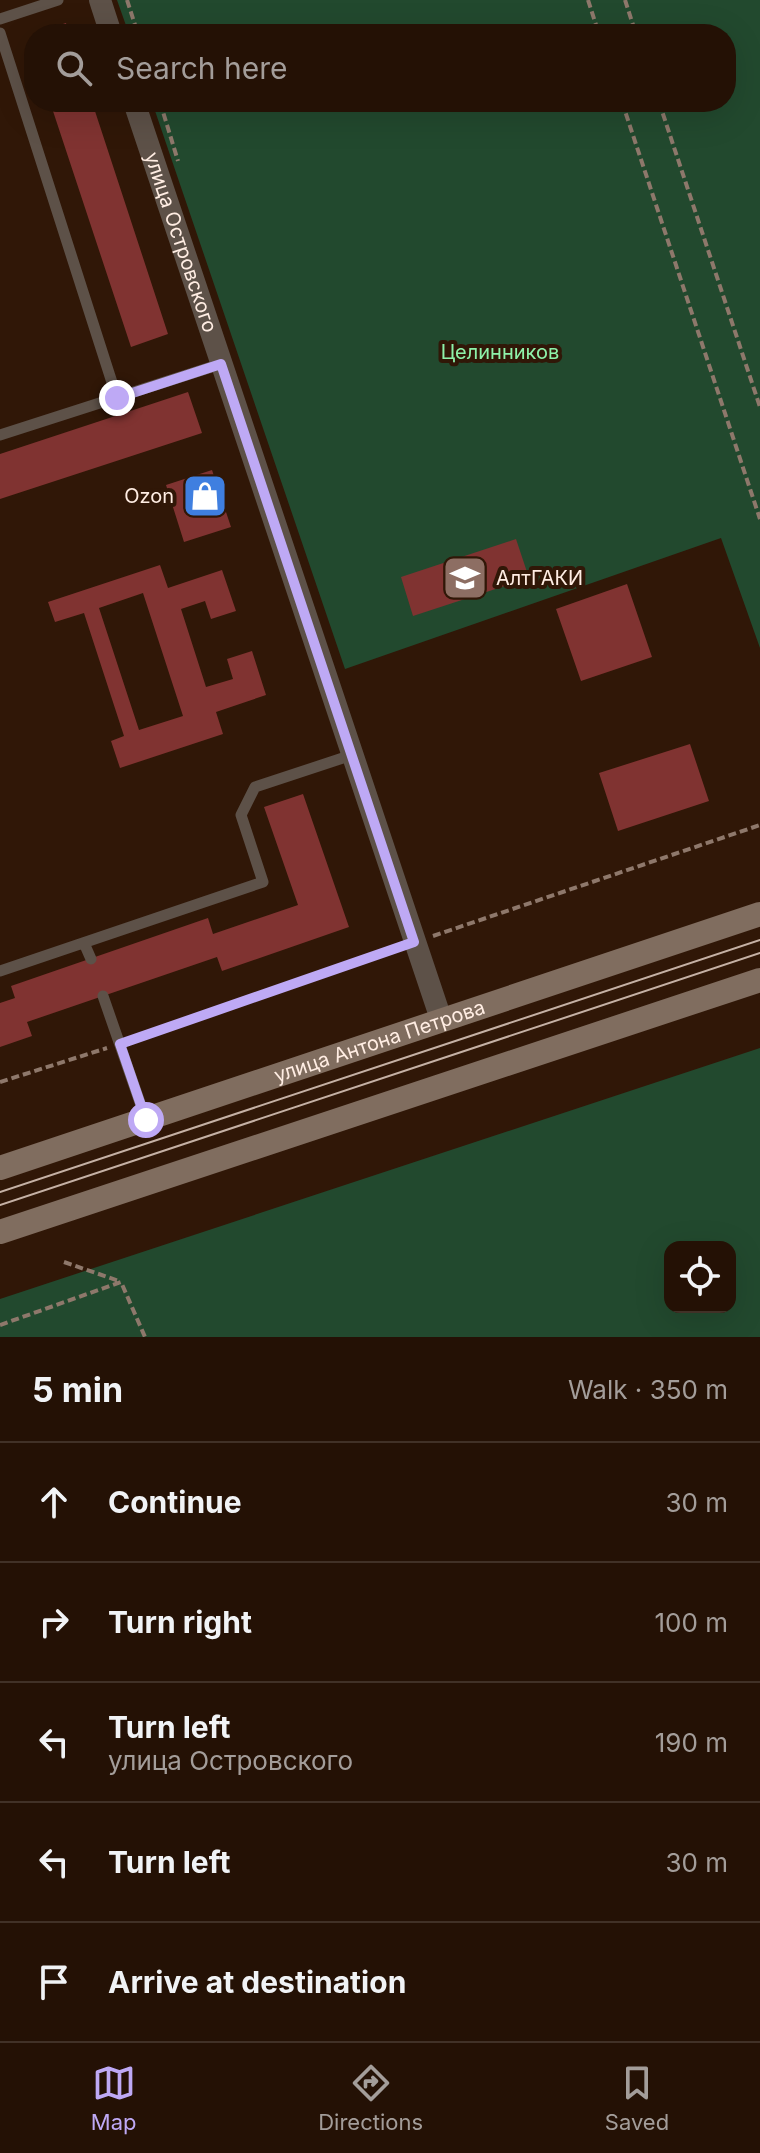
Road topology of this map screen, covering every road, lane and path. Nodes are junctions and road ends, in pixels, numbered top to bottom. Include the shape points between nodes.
1 (58, 0) edge
2 (100, 0) edge
3 (127, 0) edge
4 (588, 0) edge
5 (625, 0) edge
6 (0, 19) edge
7 (108, 24) edge
8 (135, 24) edge
9 (596, 24) edge
10 (633, 24) edge
11 (0, 33) edge
12 (24, 108) edge
13 (25, 112) edge
14 (137, 112) edge
15 (625, 112) edge
16 (662, 112) edge
17 (221, 364) junction
18 (117, 398) junction
19 (760, 407) edge
20 (0, 435) edge
21 (760, 519) edge
22 (352, 755) junction
23 (760, 825) edge
24 (760, 914) edge
25 (414, 942) junction
26 (84, 943) junction
27 (91, 959) dead end
28 (0, 971) edge
29 (760, 980) edge
30 (103, 996) dead end
31 (441, 1019) junction
32 (120, 1044) junction
33 (0, 1082) edge
34 (146, 1120) junction
35 (0, 1168) edge
36 (0, 1232) edge
37 (64, 1262) dead end
38 (121, 1282) junction
39 (0, 1325) edge
40 (145, 1337) edge

1 - 6 lane
2 - 7 street
3 - 8 path
4 - 9 path
5 - 10 path
11 - 12 lane
13 - 18 lane
14 - 17 street, улица Островского
15 - 21 path
16 - 19 path
17 - 18 lane
17 - 22 street, улица Островского
18 - 20 lane
22 - 25 street, улица Островского
22 - 26 lane via 255,787 241,815 263,882
23 - 25 path
24 - 31 main road, улица Антона Петрова
25 - 31 street, улица Островского
25 - 32 path
26 - 27 lane
26 - 28 lane
29 - 36 main road
30 - 32 lane
31 - 34 main road, улица Антона Петрова
32 - 33 path
32 - 34 lane
34 - 35 main road, улица Антона Петрова
37 - 38 path
38 - 39 path
38 - 40 path

